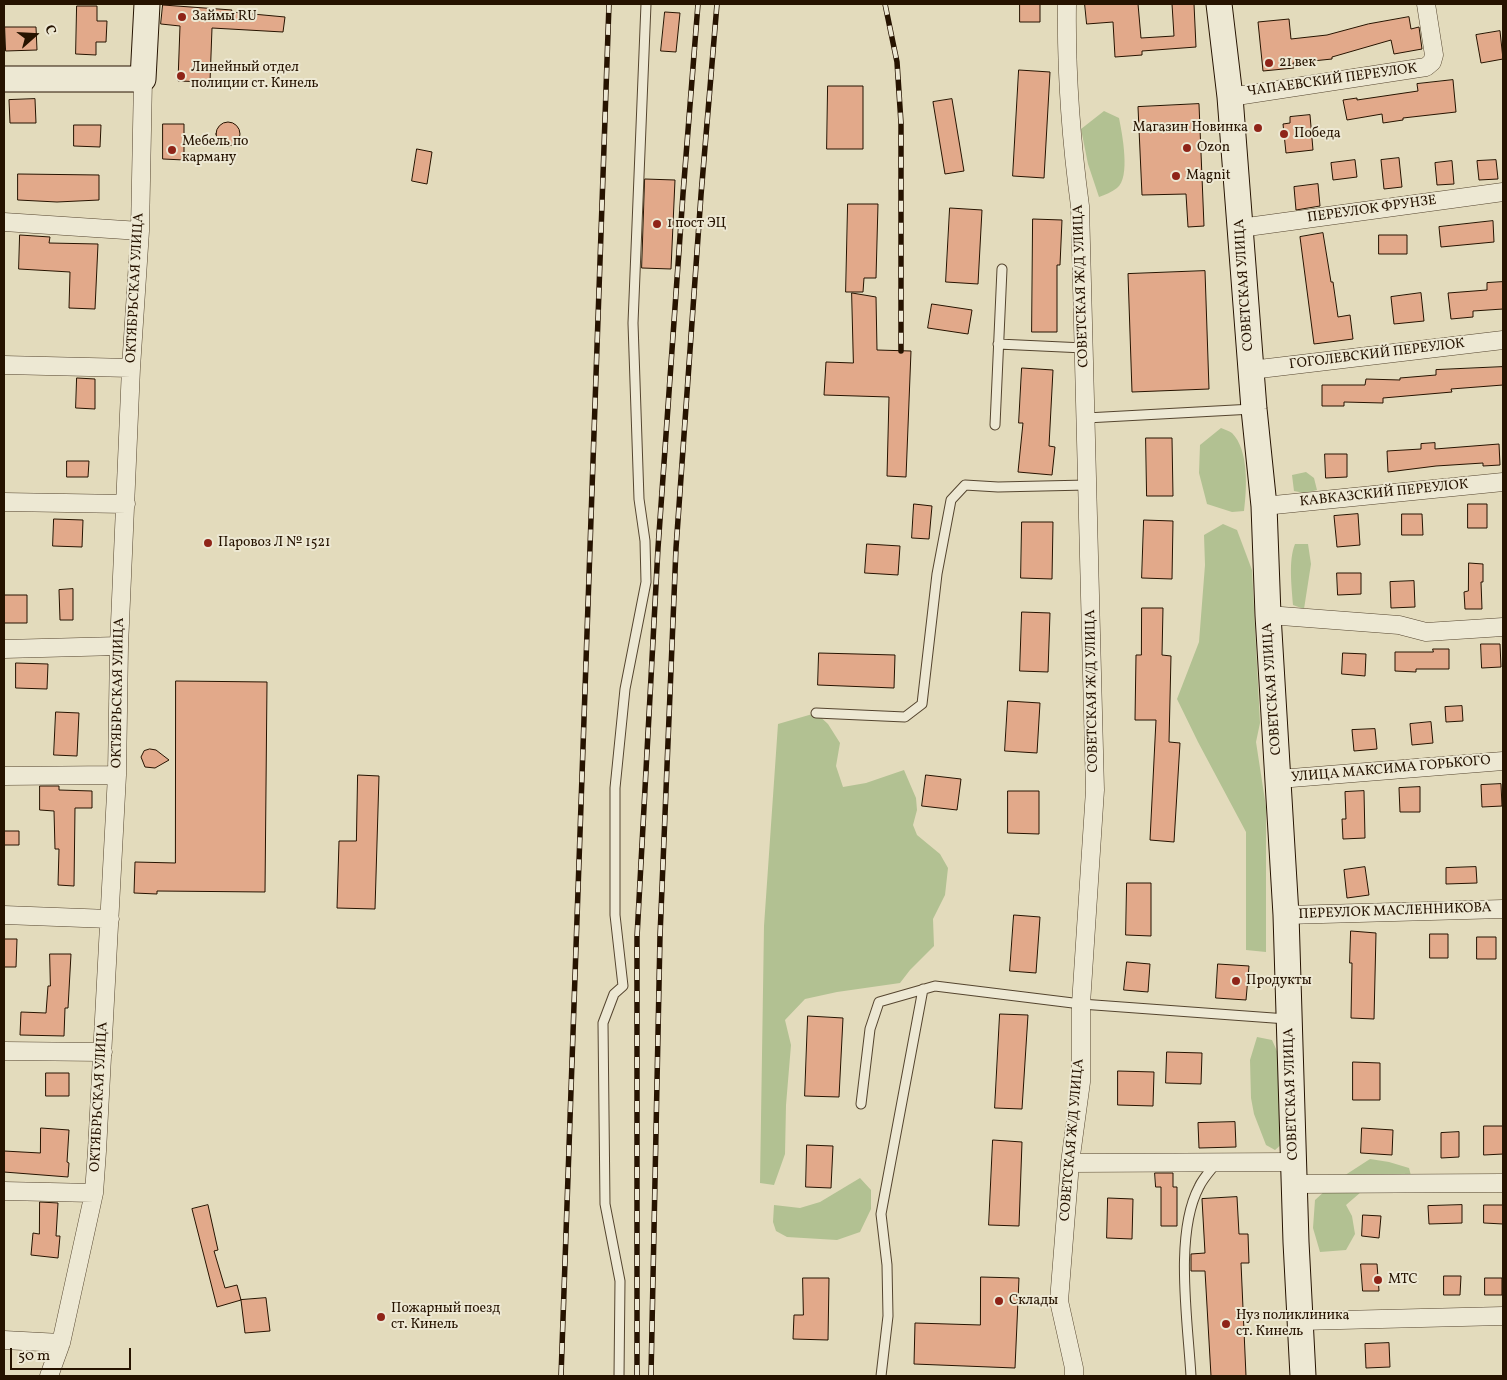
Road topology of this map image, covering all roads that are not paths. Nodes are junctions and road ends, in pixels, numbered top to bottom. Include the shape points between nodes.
1 (147, 4) edge
2 (646, 4) edge
3 (1067, 4) edge
4 (1219, 4) edge
5 (1426, 4) edge
6 (4, 79) edge
7 (143, 79) junction
8 (1230, 96) junction
9 (1503, 192) edge
10 (4, 222) edge
11 (1240, 228) junction
12 (140, 231) junction
13 (1002, 269) dead end
14 (1503, 340) edge
15 (998, 344) junction
16 (1084, 348) junction
17 (4, 365) edge
18 (131, 368) junction
19 (1251, 370) junction
20 (1254, 409) junction
21 (1086, 418) junction
22 (995, 425) dead end
23 (1503, 482) edge
24 (1087, 485) junction
25 (4, 502) edge
26 (126, 504) junction
27 (1264, 506) junction
28 (1268, 615) junction
29 (1503, 627) edge
30 (119, 646) junction
31 (4, 649) edge
32 (816, 713) dead end
33 (1503, 761) edge
34 (117, 775) junction
35 (4, 776) edge
36 (1279, 779) junction
37 (1503, 909) edge
38 (4, 915) edge
39 (1286, 916) junction
40 (110, 919) junction
41 (923, 989) junction
42 (1081, 1004) junction
43 (1290, 1020) junction
44 (4, 1051) edge
45 (103, 1052) junction
46 (861, 1104) dead end
47 (1218, 1162) junction
48 (1070, 1163) junction
49 (1295, 1173) junction
50 (1503, 1182) edge
51 (4, 1191) edge
52 (94, 1194) junction
53 (1503, 1316) edge
54 (1300, 1320) junction
55 (4, 1340) edge
56 (61, 1343) junction
57 (49, 1376) edge
58 (619, 1376) edge
59 (881, 1376) edge
60 (1074, 1376) edge
61 (1191, 1376) edge
62 (1303, 1376) edge

1 - 7 main road, ОКТЯБРЬСКАЯ УЛИЦА
2 - 58 lane via 633,323 639,499 646,582 625,689 615,788 615,915 623,986 614,994 603,1023 605,1204 620,1281
3 - 16 street, СОВЕТСКАЯ Ж/Д УЛИЦА via 1066,42 1073,153 1080,206
4 - 8 main road, СОВЕТСКАЯ УЛИЦА
5 - 8 street, ЧАПАЕВСКИЙ ПЕРЕУЛОК via 1434,55 1426,67
6 - 7 main road
7 - 12 street, ОКТЯБРЬСКАЯ УЛИЦА
8 - 11 main road, СОВЕТСКАЯ УЛИЦА
9 - 11 street, ПЕРЕУЛОК ФРУНЗЕ
10 - 12 street
11 - 19 main road, СОВЕТСКАЯ УЛИЦА
12 - 18 street, ОКТЯБРЬСКАЯ УЛИЦА
13 - 15 lane
14 - 19 street, ГОГОЛЕВСКИЙ ПЕРЕУЛОК
15 - 16 lane
15 - 22 lane
16 - 21 street, СОВЕТСКАЯ Ж/Д УЛИЦА
17 - 18 street
18 - 26 street, ОКТЯБРЬСКАЯ УЛИЦА
19 - 20 main road, СОВЕТСКАЯ УЛИЦА
20 - 21 lane
20 - 27 main road, СОВЕТСКАЯ УЛИЦА
21 - 24 street, СОВЕТСКАЯ Ж/Д УЛИЦА
23 - 27 street, КАВКАЗСКИЙ ПЕРЕУЛОК
24 - 32 lane via 966,485 951,500 937,574 922,704 905,717
24 - 42 street, СОВЕТСКАЯ Ж/Д УЛИЦА via 1095,790
25 - 26 street
26 - 30 street, ОКТЯБРЬСКАЯ УЛИЦА
27 - 28 main road, СОВЕТСКАЯ УЛИЦА
28 - 29 street via 1399,625 1426,632
28 - 36 main road, СОВЕТСКАЯ УЛИЦА
30 - 31 street
30 - 34 street, ОКТЯБРЬСКАЯ УЛИЦА
33 - 36 street, УЛИЦА МАКСИМА ГОРЬКОГО
34 - 35 street
34 - 40 street, ОКТЯБРЬСКАЯ УЛИЦА
36 - 39 main road, СОВЕТСКАЯ УЛИЦА
37 - 39 street, ПЕРЕУЛОК МАСЛЕННИКОВА
38 - 40 street
39 - 43 main road, СОВЕТСКАЯ УЛИЦА
40 - 45 street, ОКТЯБРЬСКАЯ УЛИЦА
41 - 42 lane via 936,986
41 - 46 lane via 879,1002 870,1030
41 - 59 lane via 881,1214 887,1264 888,1316
42 - 43 lane
42 - 48 street, СОВЕТСКАЯ Ж/Д УЛИЦА via 1081,1082
43 - 49 main road, СОВЕТСКАЯ УЛИЦА
44 - 45 street
45 - 52 street, ОКТЯБРЬСКАЯ УЛИЦА
47 - 48 street
47 - 49 street
47 - 61 lane via 1199,1186 1189,1211 1184,1264
48 - 60 street, СОВЕТСКАЯ Ж/Д УЛИЦА via 1058,1301
49 - 50 street
49 - 54 main road, СОВЕТСКАЯ УЛИЦА
51 - 52 street
52 - 56 street, ОКТЯБРЬСКАЯ УЛИЦА
53 - 54 street
54 - 62 main road, СОВЕТСКАЯ УЛИЦА
55 - 56 street
56 - 57 street, ОКТЯБРЬСКАЯ УЛИЦА

